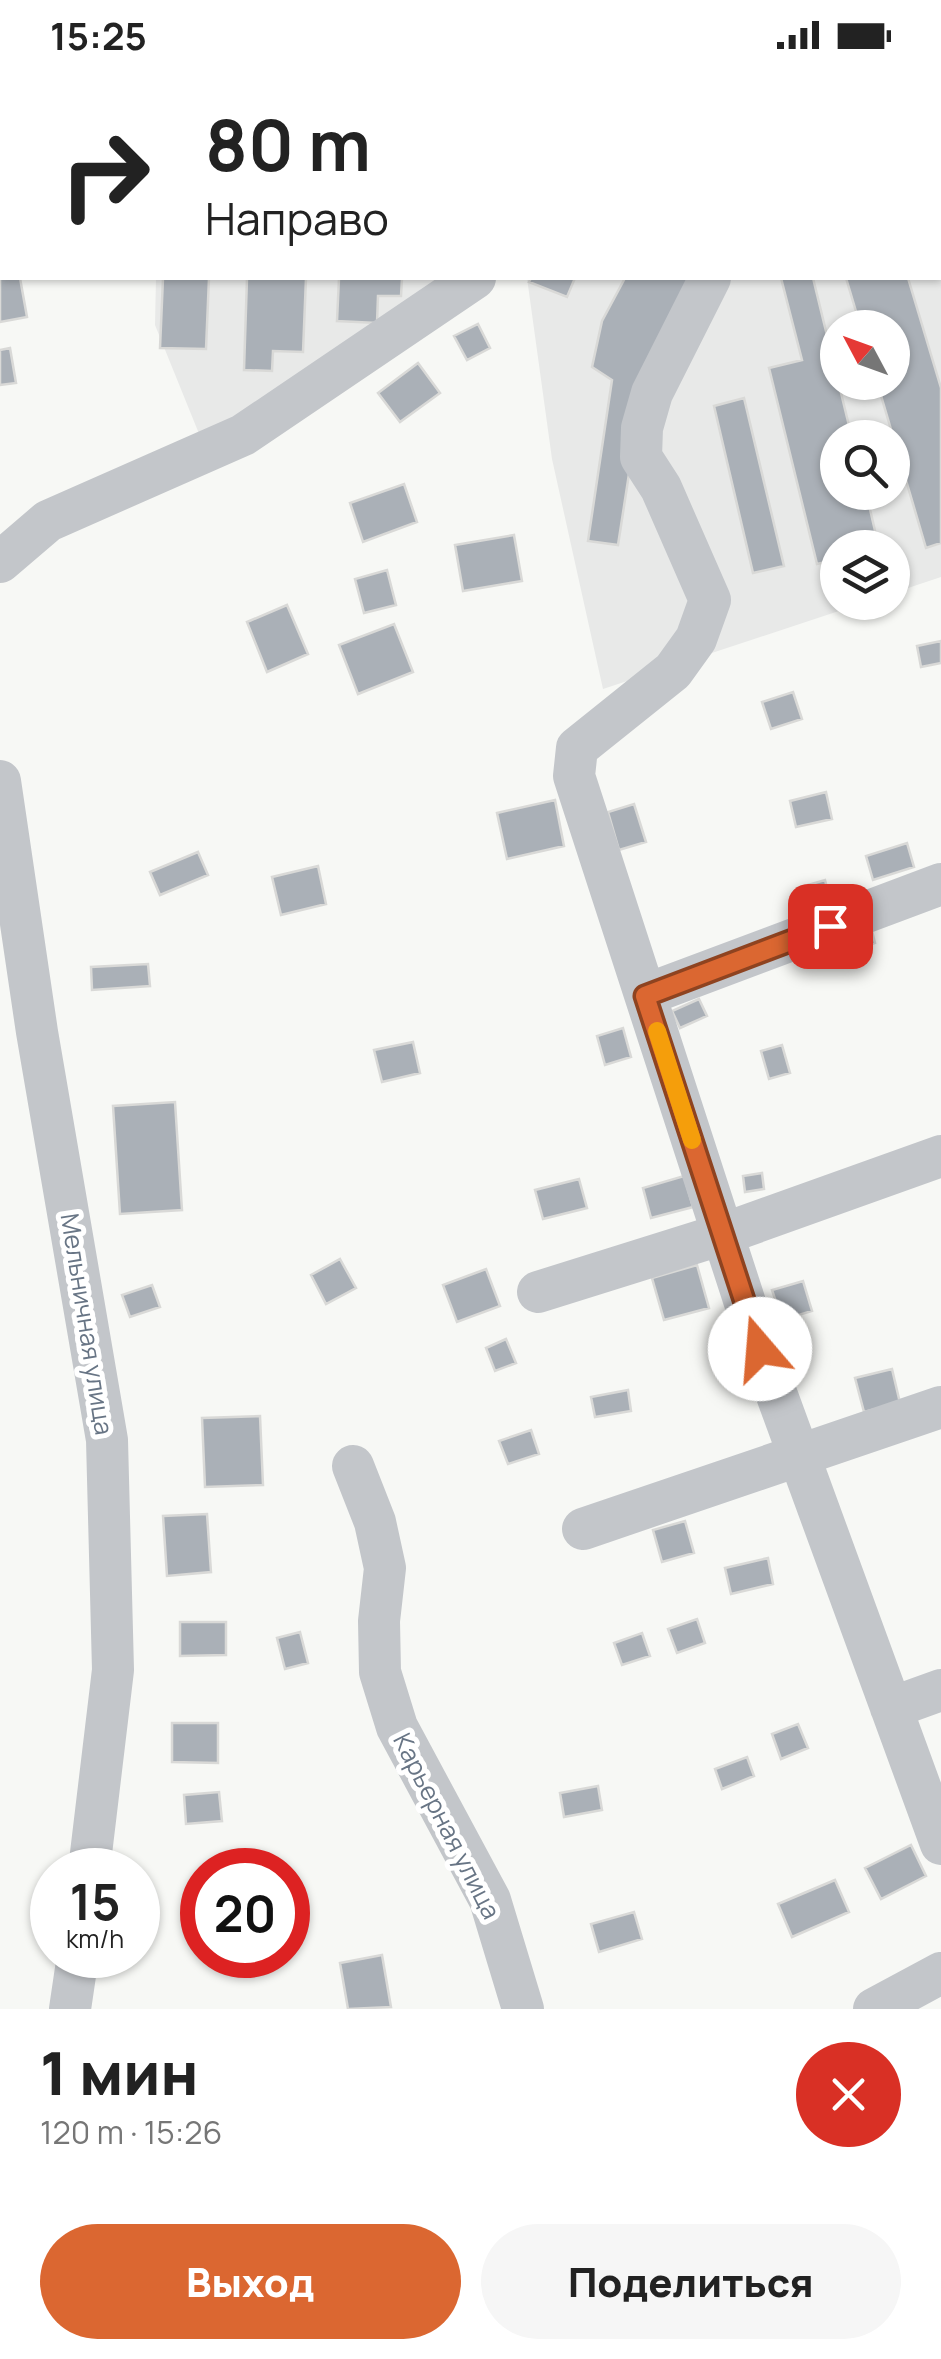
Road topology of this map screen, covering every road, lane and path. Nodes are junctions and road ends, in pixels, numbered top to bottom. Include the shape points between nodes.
1 (471, 280) edge
2 (709, 280) edge
3 (0, 562) edge
4 (0, 781) edge
5 (941, 884) edge
6 (645, 996) junction
7 (941, 1156) edge
8 (723, 1234) junction
9 (538, 1292) dead end
10 (941, 1407) edge
11 (799, 1456) junction
12 (353, 1466) dead end
13 (583, 1528) dead end
14 (941, 1690) edge
15 (891, 1708) junction
16 (941, 1844) edge
17 (92, 1848) edge
18 (941, 1973) edge
19 (75, 1978) edge
20 (70, 2009) edge
21 (522, 2009) edge
22 (874, 2009) edge

1 - 3 street via 243,434 48,520
2 - 6 street via 652,393 641,457 710,600 696,639 673,670 577,748 574,776
4 - 17 street, Мельничная улица via 107,1440 113,1670
5 - 6 street
6 - 8 street
7 - 8 street
8 - 9 street
8 - 11 street
10 - 11 street
11 - 13 street
11 - 15 street
12 - 21 street, Карьерная улица via 385,1568 380,1672 397,1727 490,1900
14 - 15 street
15 - 16 street
18 - 22 street
19 - 20 street

